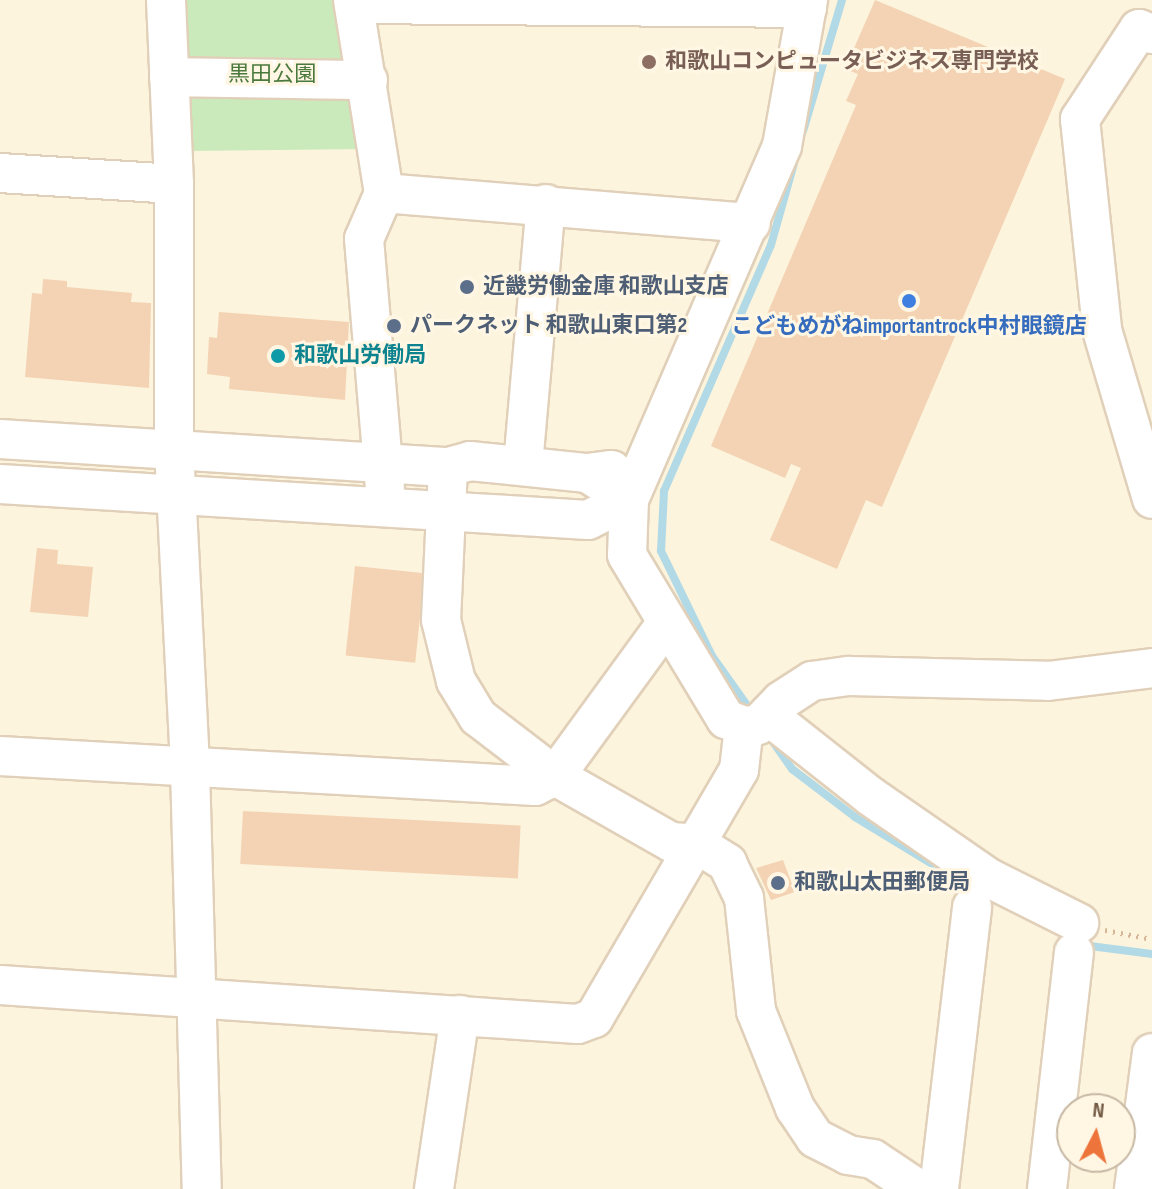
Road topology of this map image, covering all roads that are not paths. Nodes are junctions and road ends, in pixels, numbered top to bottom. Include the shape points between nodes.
1 (166, 0) edge
2 (354, 2) edge
3 (808, 4) edge
4 (1152, 34) edge
5 (169, 77) junction
6 (368, 80) junction
7 (0, 173) edge
8 (174, 184) junction
9 (384, 193) junction
10 (546, 204) junction
11 (751, 223) junction
12 (0, 439) edge
13 (174, 449) junction
14 (651, 453) junction
15 (385, 463) junction
16 (523, 465) junction
17 (448, 467) junction
18 (587, 473) junction
19 (0, 484) edge
20 (176, 494) junction
21 (629, 499) junction
22 (1152, 499) edge
23 (384, 510) junction
24 (446, 514) junction
25 (588, 520) junction
26 (627, 555) junction
27 (666, 624) junction
28 (1152, 668) edge
29 (757, 722) junction
30 (0, 756) edge
31 (190, 769) junction
32 (555, 776) junction
33 (697, 844) junction
34 (972, 907) dead end
35 (0, 985) edge
36 (198, 998) junction
37 (460, 1015) junction
38 (1152, 1053) edge
39 (202, 1189) edge
40 (434, 1189) edge
41 (918, 1189) edge
42 (939, 1189) edge
43 (1047, 1189) edge
44 (1134, 1189) edge

1 - 5 street
2 - 3 street
2 - 6 street
3 - 11 street via 782,146
4 - 22 street via 1139,29 1080,119 1102,330
5 - 6 street
5 - 8 street
6 - 9 street
7 - 8 street
8 - 13 street
9 - 10 street
9 - 15 street via 364,239
10 - 11 street
10 - 16 street
11 - 14 street
12 - 13 street
13 - 15 street
13 - 20 street
14 - 18 street via 619,470
14 - 21 street
15 - 17 street
15 - 23 street
16 - 17 street via 470,461
16 - 18 street
17 - 24 street
18 - 21 street
19 - 20 street
20 - 23 street
20 - 31 street
21 - 25 street
21 - 26 street
23 - 24 street
24 - 25 street
24 - 32 street via 441,620 456,681 478,717
25 - 26 street
26 - 27 street
27 - 29 street via 726,719
27 - 32 street
28 - 29 street via 1048,681 849,676 812,681
29 - 33 street via 739,770
29 - 43 street via 1076,938
30 - 31 street
31 - 32 street via 535,786
31 - 36 street
32 - 33 street via 671,842
33 - 37 street via 594,1018 578,1024
33 - 41 street via 727,863 744,898 756,1011 795,1108 815,1138 848,1155 873,1159
34 - 42 street
35 - 36 street
36 - 37 street
36 - 39 street
37 - 40 street
38 - 44 street

